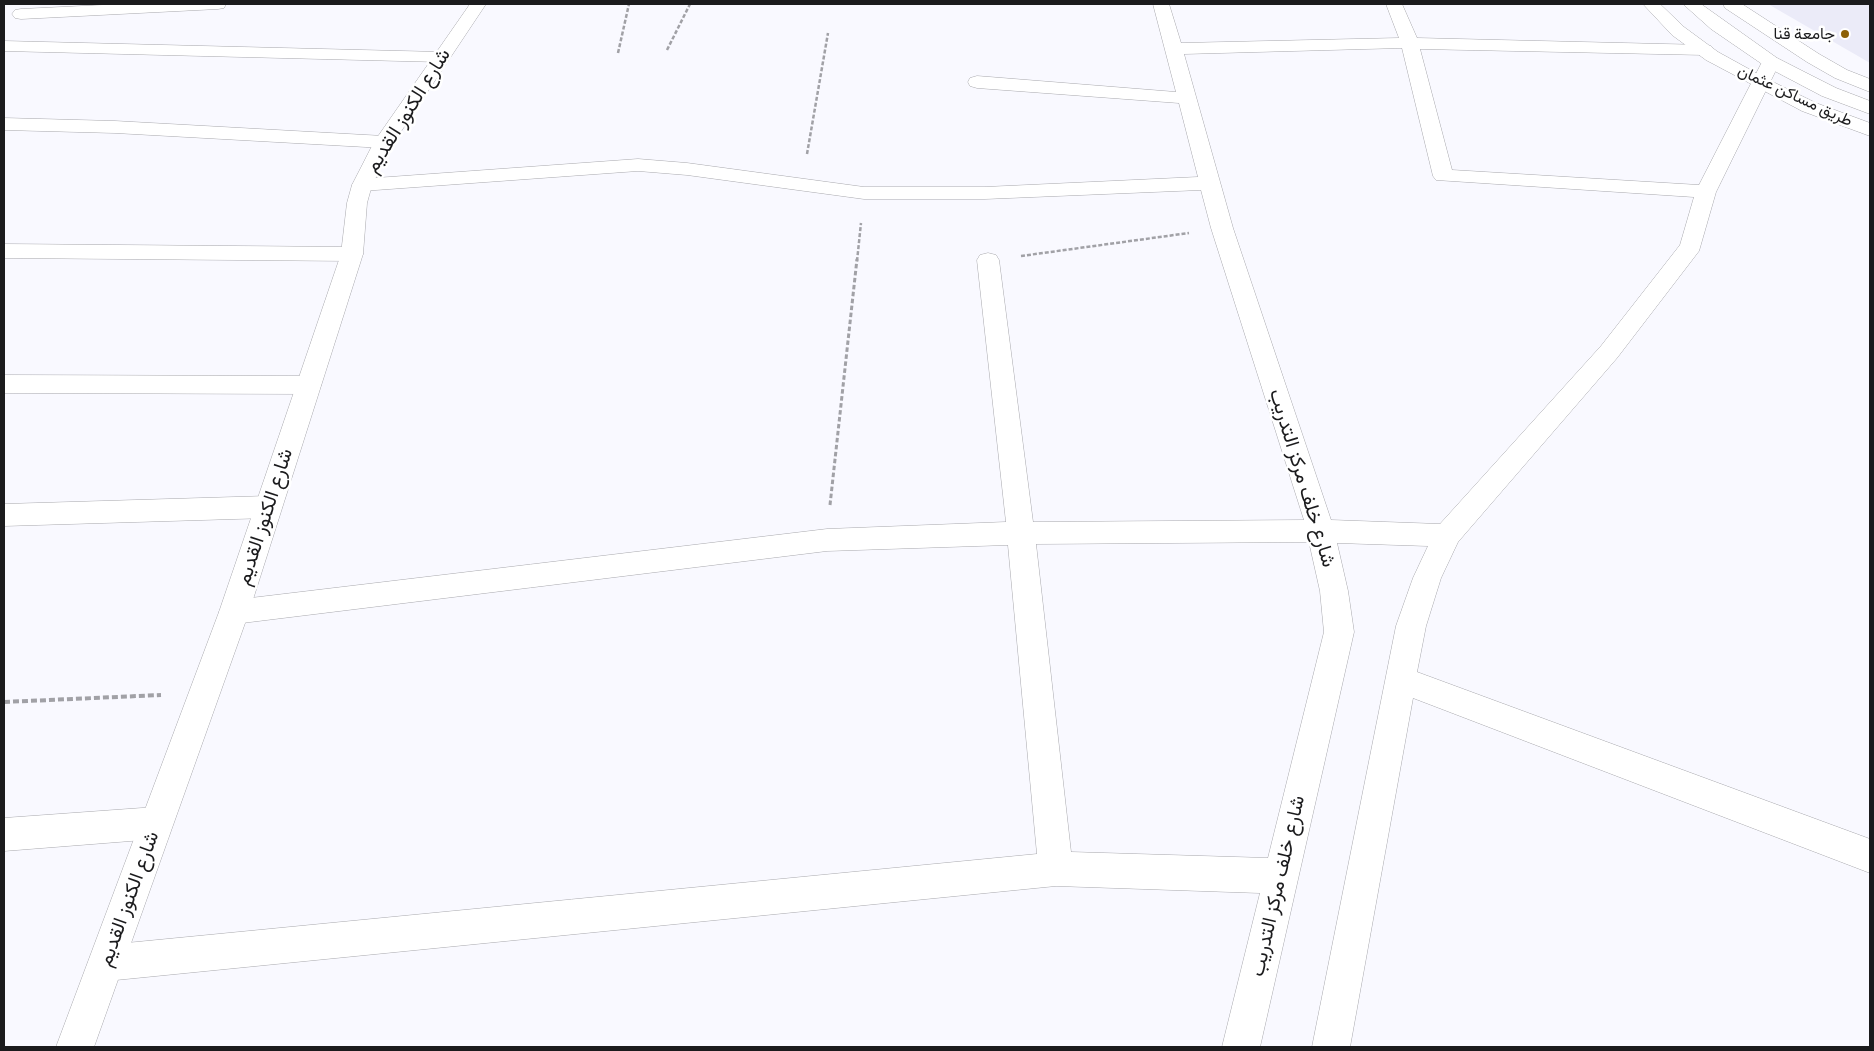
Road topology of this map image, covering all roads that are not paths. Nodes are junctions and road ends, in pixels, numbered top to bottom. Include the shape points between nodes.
1 (218, 4) edge
2 (478, 4) edge
3 (1161, 4) edge
4 (1394, 4) edge
5 (1651, 4) edge
6 (1691, 4) edge
7 (1731, 4) edge
8 (26, 9) edge
9 (4, 36) edge
10 (1410, 43) junction
11 (4, 46) edge
12 (1173, 49) junction
13 (1705, 50) junction
14 (441, 57) junction
15 (1771, 62) junction
16 (977, 82) dead end
17 (1760, 84) junction
18 (1870, 86) edge
19 (1186, 98) junction
20 (1870, 108) edge
21 (4, 124) edge
22 (1870, 130) edge
23 (384, 142) junction
24 (1209, 183) junction
25 (362, 185) junction
26 (1706, 192) junction
27 (4, 250) edge
28 (352, 254) junction
29 (988, 260) road end
30 (4, 384) edge
31 (309, 385) junction
32 (268, 507) junction
33 (4, 515) edge
34 (1322, 531) junction
35 (1021, 533) junction
36 (1447, 535) junction
37 (234, 612) junction
38 (1402, 680) junction
39 (156, 823) junction
40 (4, 835) edge
41 (1870, 856) edge
42 (1056, 869) junction
43 (1281, 876) junction
44 (106, 963) junction
45 (75, 1047) edge
46 (1240, 1047) edge
47 (1331, 1047) edge

1 - 8 street
2 - 14 street, شارع الكنوز القديم
3 - 12 street, شارع خلف مركز التدريب
4 - 10 street
5 - 13 street, طريق مساكن عثمان
6 - 15 street, طريق مساكن عثمان
7 - 18 street via 1813,58
8 - 9 street
10 - 12 street
10 - 13 street
10 - 26 street via 1444,176
11 - 14 street
12 - 19 street, شارع خلف مركز التدريب
13 - 17 street, طريق مساكن عثمان
14 - 23 street, شارع الكنوز القديم
15 - 17 street
15 - 20 street, طريق مساكن عثمان via 1829,92
16 - 19 street
17 - 22 street, طريق مساكن عثمان
17 - 26 street
19 - 24 street, شارع خلف مركز التدريب
21 - 23 street via 114,126
23 - 25 street, شارع الكنوز القديم
24 - 25 street via 985,193 864,193 687,168 638,165
24 - 34 street, شارع خلف مركز التدريب
25 - 28 street, شارع الكنوز القديم
26 - 36 street via 1691,246 1609,352
27 - 28 street
28 - 31 street, شارع الكنوز القديم
29 - 35 street
30 - 31 street
31 - 32 street, شارع الكنوز القديم
32 - 33 street
32 - 37 street, شارع الكنوز القديم
34 - 35 street
34 - 36 street
34 - 43 street, شارع خلف مركز التدريب via 1339,632
35 - 37 street via 827,540
35 - 42 street
36 - 38 street via 1427,578 1411,626
37 - 39 street, شارع الكنوز القديم
38 - 41 street
38 - 47 street
39 - 40 street
39 - 44 street, شارع الكنوز القديم
42 - 43 street
42 - 44 street
43 - 46 street, شارع خلف مركز التدريب
44 - 45 street, شارع الكنوز القديم

